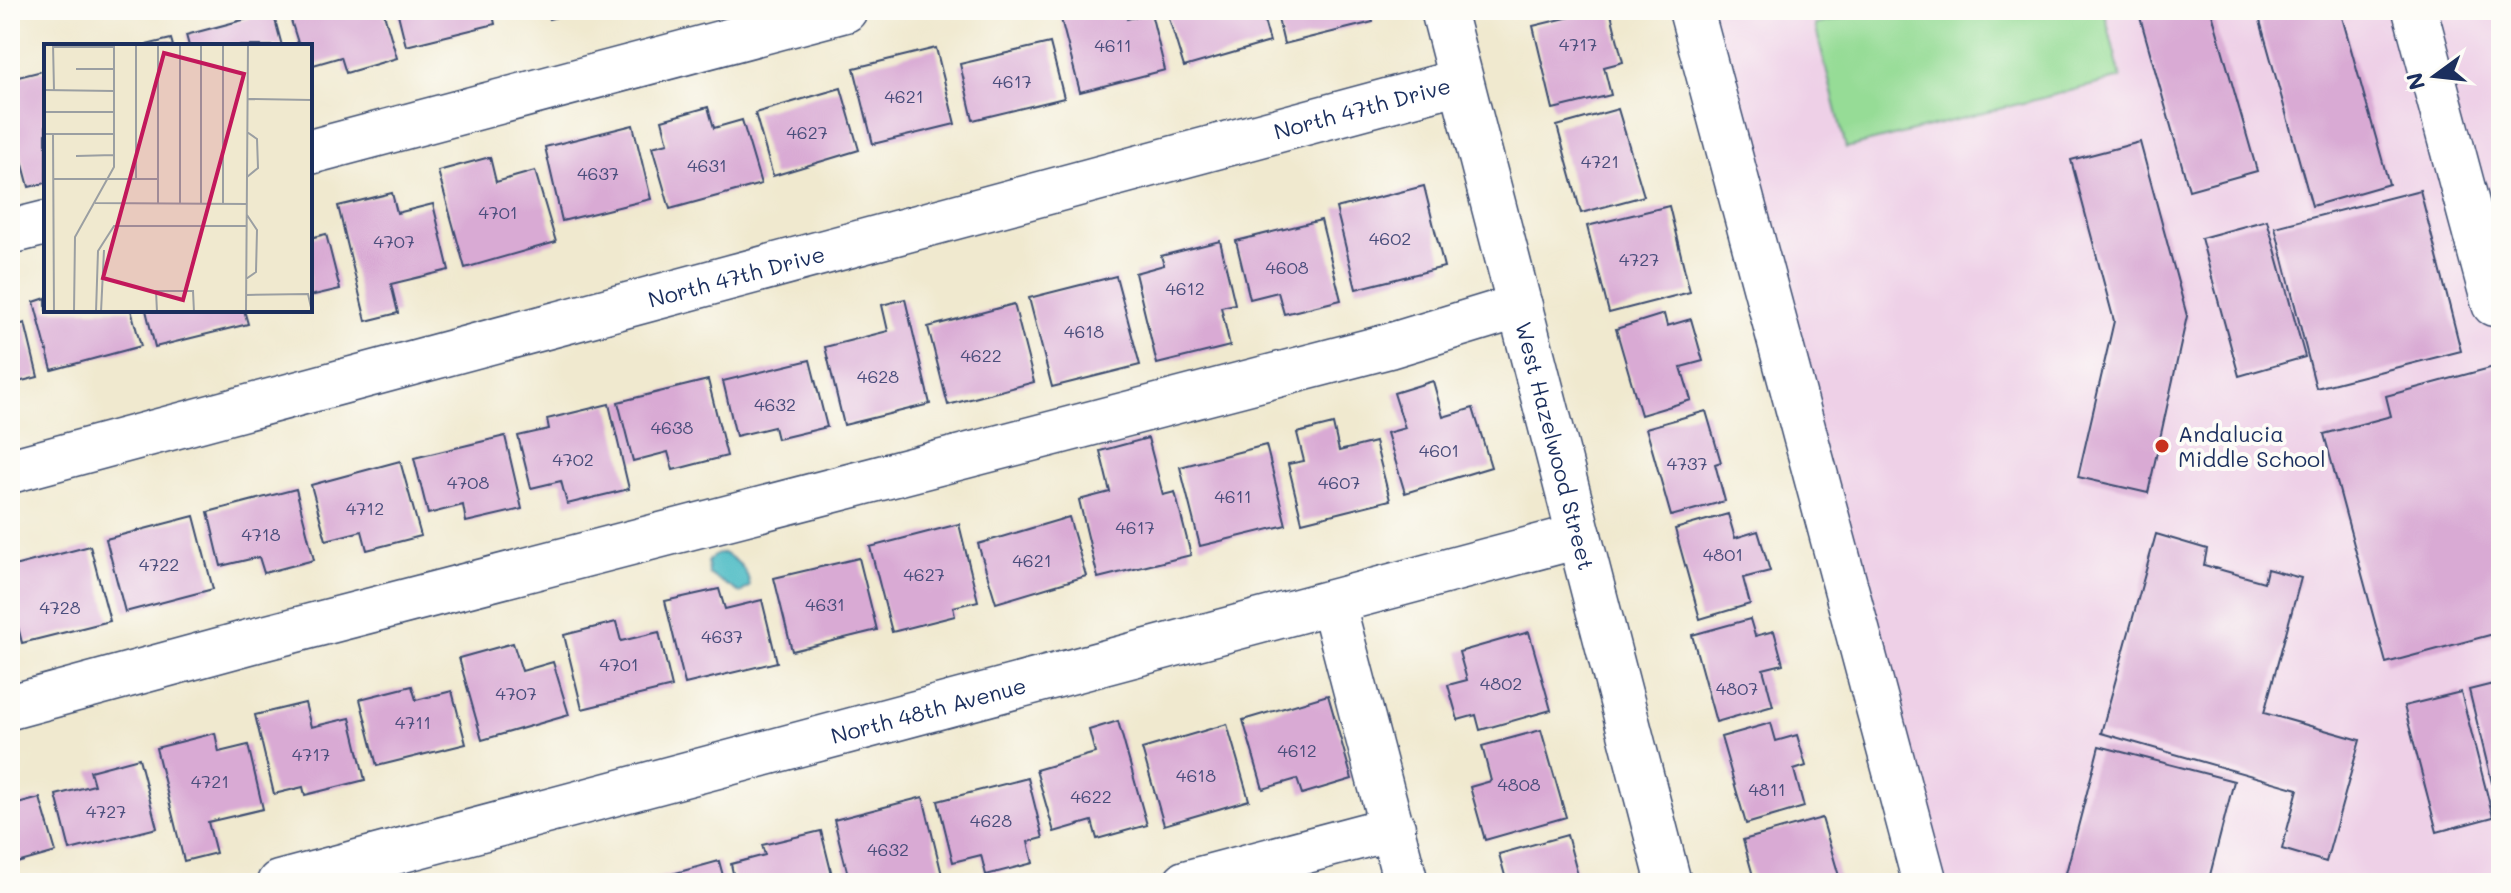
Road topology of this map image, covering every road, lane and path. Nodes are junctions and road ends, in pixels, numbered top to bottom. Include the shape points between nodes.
1 (845, 10) edge
2 (1443, 10) edge
3 (1691, 10) edge
4 (2415, 10) edge
5 (1461, 81) junction
6 (312, 151) edge
7 (44, 224) edge
8 (10, 232) edge
9 (2501, 302) edge
10 (1520, 306) junction
11 (10, 471) edge
12 (1579, 536) junction
13 (1333, 604) junction
14 (10, 707) edge
15 (1393, 828) junction
16 (279, 883) edge
17 (1185, 883) edge
18 (1406, 883) edge
19 (1669, 883) edge
20 (1925, 883) edge

1 - 6 street
2 - 5 street, West Hazelwood Street
3 - 20 street
4 - 9 street via 2494,304
5 - 10 street, West Hazelwood Street
5 - 11 street, North 47th Drive
7 - 8 street
10 - 12 street, West Hazelwood Street
10 - 14 street via 1389,346
12 - 13 street, North 48th Avenue
12 - 19 street, West Hazelwood Street
13 - 15 street
13 - 16 street, North 48th Avenue
15 - 17 street
15 - 18 street

